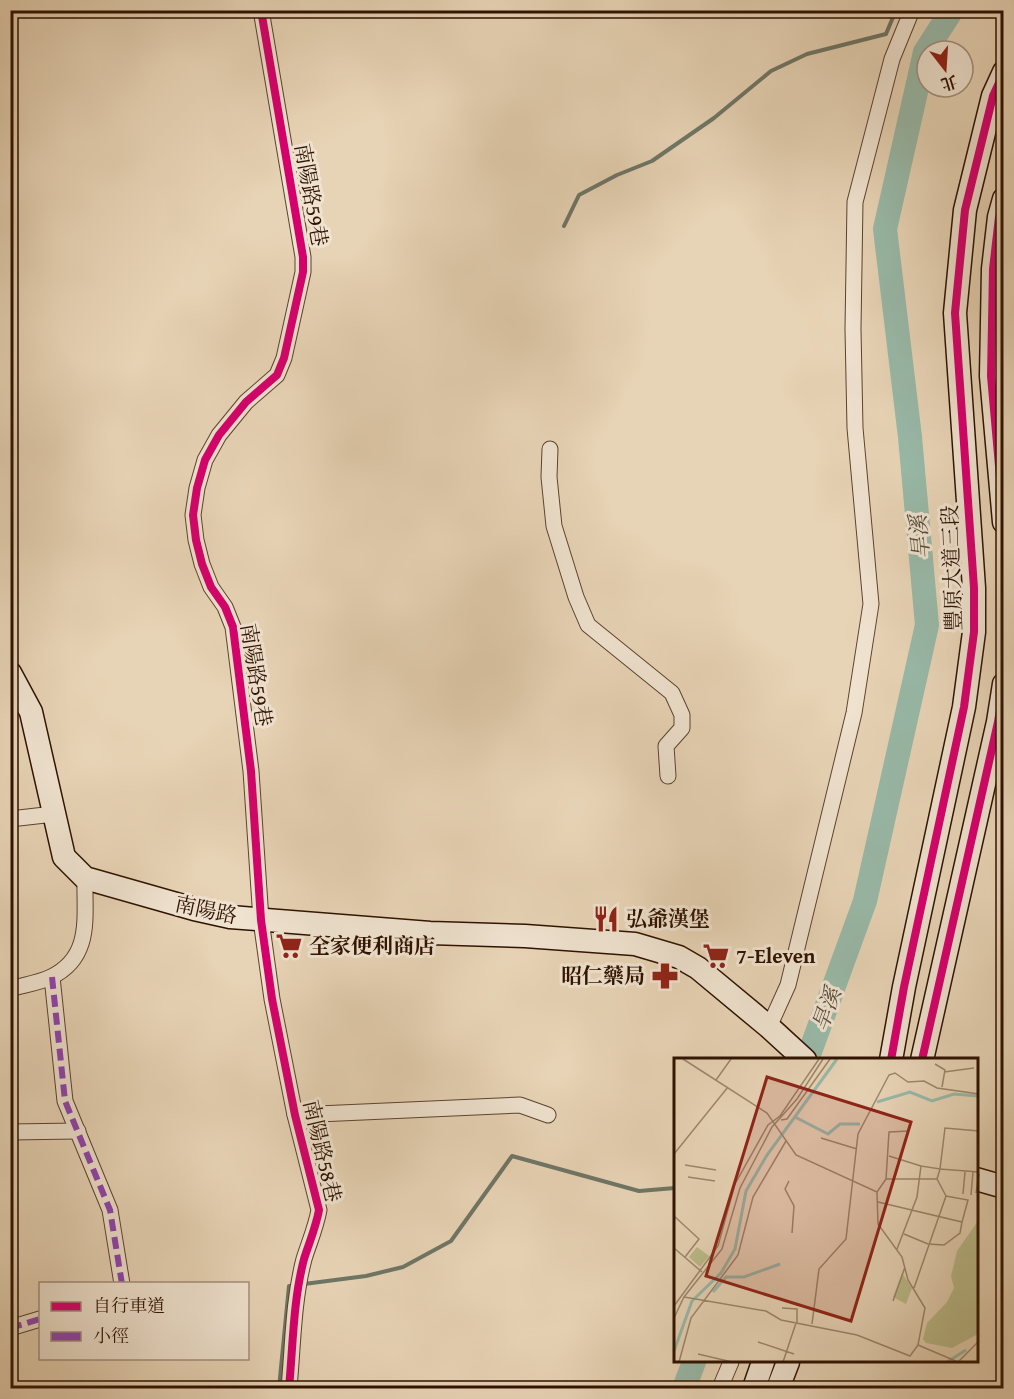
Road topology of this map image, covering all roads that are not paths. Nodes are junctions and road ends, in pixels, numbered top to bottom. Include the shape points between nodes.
1 (261, 10) edge
2 (912, 10) edge
3 (1004, 72) edge
4 (1004, 200) edge
5 (550, 449) dead end
6 (1004, 522) edge
7 (10, 673) edge
8 (1004, 684) edge
9 (668, 776) dead end
10 (54, 814) junction
11 (10, 819) edge
12 (85, 878) junction
13 (261, 920) junction
14 (52, 977) junction
15 (10, 989) edge
16 (772, 1030) junction
17 (803, 1058) edge
18 (891, 1058) edge
19 (922, 1058) edge
20 (295, 1115) junction
21 (548, 1115) dead end
22 (78, 1131) junction
23 (10, 1132) edge
24 (978, 1180) edge
25 (1004, 1187) edge
26 (122, 1282) edge
27 (39, 1319) edge
28 (10, 1328) edge
29 (731, 1363) edge
30 (763, 1363) edge
31 (788, 1363) edge
32 (289, 1389) edge
33 (720, 1389) edge
34 (754, 1389) edge
35 (777, 1389) edge

1 - 13 street, 南陽路59巷 via 303,272 277,375 246,402 219,435 206,460 193,515 202,564 233,627 251,771
2 - 16 street via 891,59 855,202 855,428 871,604 851,724 788,985
3 - 18 street, 豐原大道三段 via 993,96 965,210 955,313 974,632 964,707
4 - 6 street via 993,269 991,376
5 - 9 street via 554,526 588,625 672,693 682,715 682,728 666,746
7 - 10 street, 南陽路 via 31,712
8 - 19 street
10 - 11 street
10 - 12 street, 南陽路 via 64,857
12 - 13 street, 南陽路 via 194,909
12 - 14 street via 84,939 74,960
13 - 16 street, 南陽路 via 635,944 679,957 698,968
13 - 20 street, 南陽路58巷
14 - 15 street
14 - 22 street via 65,1101
16 - 17 street, 南陽路
20 - 21 street via 520,1105
20 - 32 street, 南陽路58巷 via 319,1210 304,1260
22 - 23 street
22 - 26 street via 110,1210
24 - 25 street
27 - 28 street
29 - 33 street
30 - 34 street
31 - 35 street

